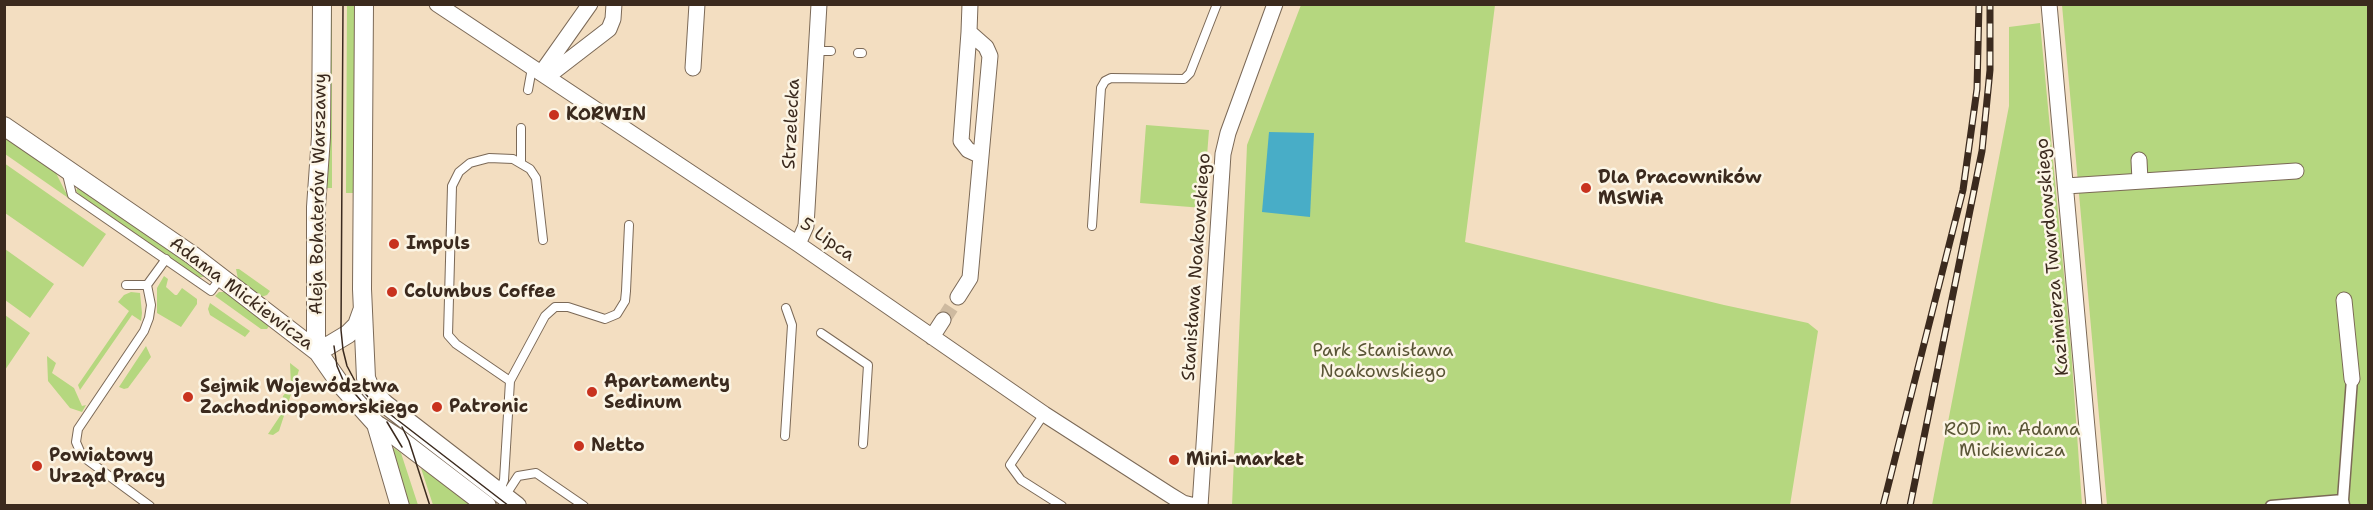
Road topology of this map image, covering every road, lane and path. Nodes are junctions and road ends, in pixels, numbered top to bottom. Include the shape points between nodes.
1 (322, 4) edge
2 (364, 4) edge
3 (438, 4) edge
4 (590, 4) edge
5 (614, 4) edge
6 (697, 4) edge
7 (819, 4) edge
8 (970, 4) edge
9 (1217, 4) edge
10 (1275, 4) edge
11 (2049, 4) edge
12 (969, 32) junction
13 (693, 68) dead end
14 (541, 71) junction
15 (528, 90) dead end
16 (4, 126) edge
17 (521, 128) dead end
18 (981, 156) junction
19 (2139, 160) dead end
20 (521, 163) junction
21 (66, 169) junction
22 (2296, 171) dead end
23 (2140, 181) junction
24 (2067, 186) junction
25 (629, 225) dead end
26 (1092, 226) dead end
27 (543, 240) dead end
28 (798, 244) junction
29 (166, 259) junction
30 (221, 277) junction
31 (126, 285) dead end
32 (147, 285) junction
33 (958, 297) tunnel mouth
34 (2344, 300) dead end
35 (363, 307) junction
36 (786, 308) dead end
37 (943, 320) tunnel mouth
38 (821, 333) dead end
39 (932, 337) junction
40 (318, 352) junction
41 (2352, 379) joint
42 (510, 381) junction
43 (1044, 414) junction
44 (376, 424) junction
45 (785, 436) dead end
46 (863, 444) dead end
47 (501, 501) edge
48 (2344, 503) edge
49 (150, 506) edge
50 (400, 506) edge
51 (584, 506) edge
52 (1062, 506) edge
53 (1195, 506) edge
54 (1200, 506) edge
55 (2094, 506) edge
56 (2271, 506) edge

1 - 40 street, Aleja Bohaterów Warszawy via 316,207
2 - 35 street
3 - 14 street, 5 Lipca
4 - 14 street
5 - 14 street via 609,29
6 - 13 street
7 - 28 street, Strzelecka via 824,51 806,226
8 - 12 street
9 - 26 lane via 1191,73 1184,79 1111,78 1101,88
10 - 54 street, Stanisława Noakowskiego via 1223,154
11 - 24 street, Kazimierza Twardowskiego
12 - 18 street via 990,56
12 - 18 street via 962,141
14 - 15 lane
14 - 28 street, 5 Lipca
16 - 21 street, Adama Mickiewicza
17 - 20 lane
18 - 33 street via 970,278
19 - 23 street
20 - 27 lane via 536,178
20 - 42 lane via 501,158 480,159 459,172 452,186 448,335
21 - 29 lane via 72,195
21 - 30 street, Adama Mickiewicza
22 - 23 street
23 - 24 street
24 - 55 street, Kazimierza Twardowskiego
25 - 42 lane via 625,301 617,314 605,320 568,307 555,307 545,316
28 - 39 street, 5 Lipca
29 - 30 lane via 211,291
29 - 32 lane
30 - 40 street, Adama Mickiewicza
31 - 32 lane
32 - 49 lane via 151,305 144,331 78,429 76,442 82,456
34 - 41 street
35 - 40 street via 354,328
35 - 47 street via 365,373 369,386 385,404
36 - 45 lane via 792,326
37 - 39 street
38 - 46 lane via 868,365
39 - 43 street, 5 Lipca
40 - 44 street, Adama Mickiewicza via 341,386
41 - 48 street
42 - 47 lane
43 - 52 lane via 1010,465 1021,480
43 - 53 street, 5 Lipca via 1183,503
44 - 47 street, Adama Mickiewicza
44 - 50 street
47 - 51 lane via 518,476 536,473
48 - 56 street

